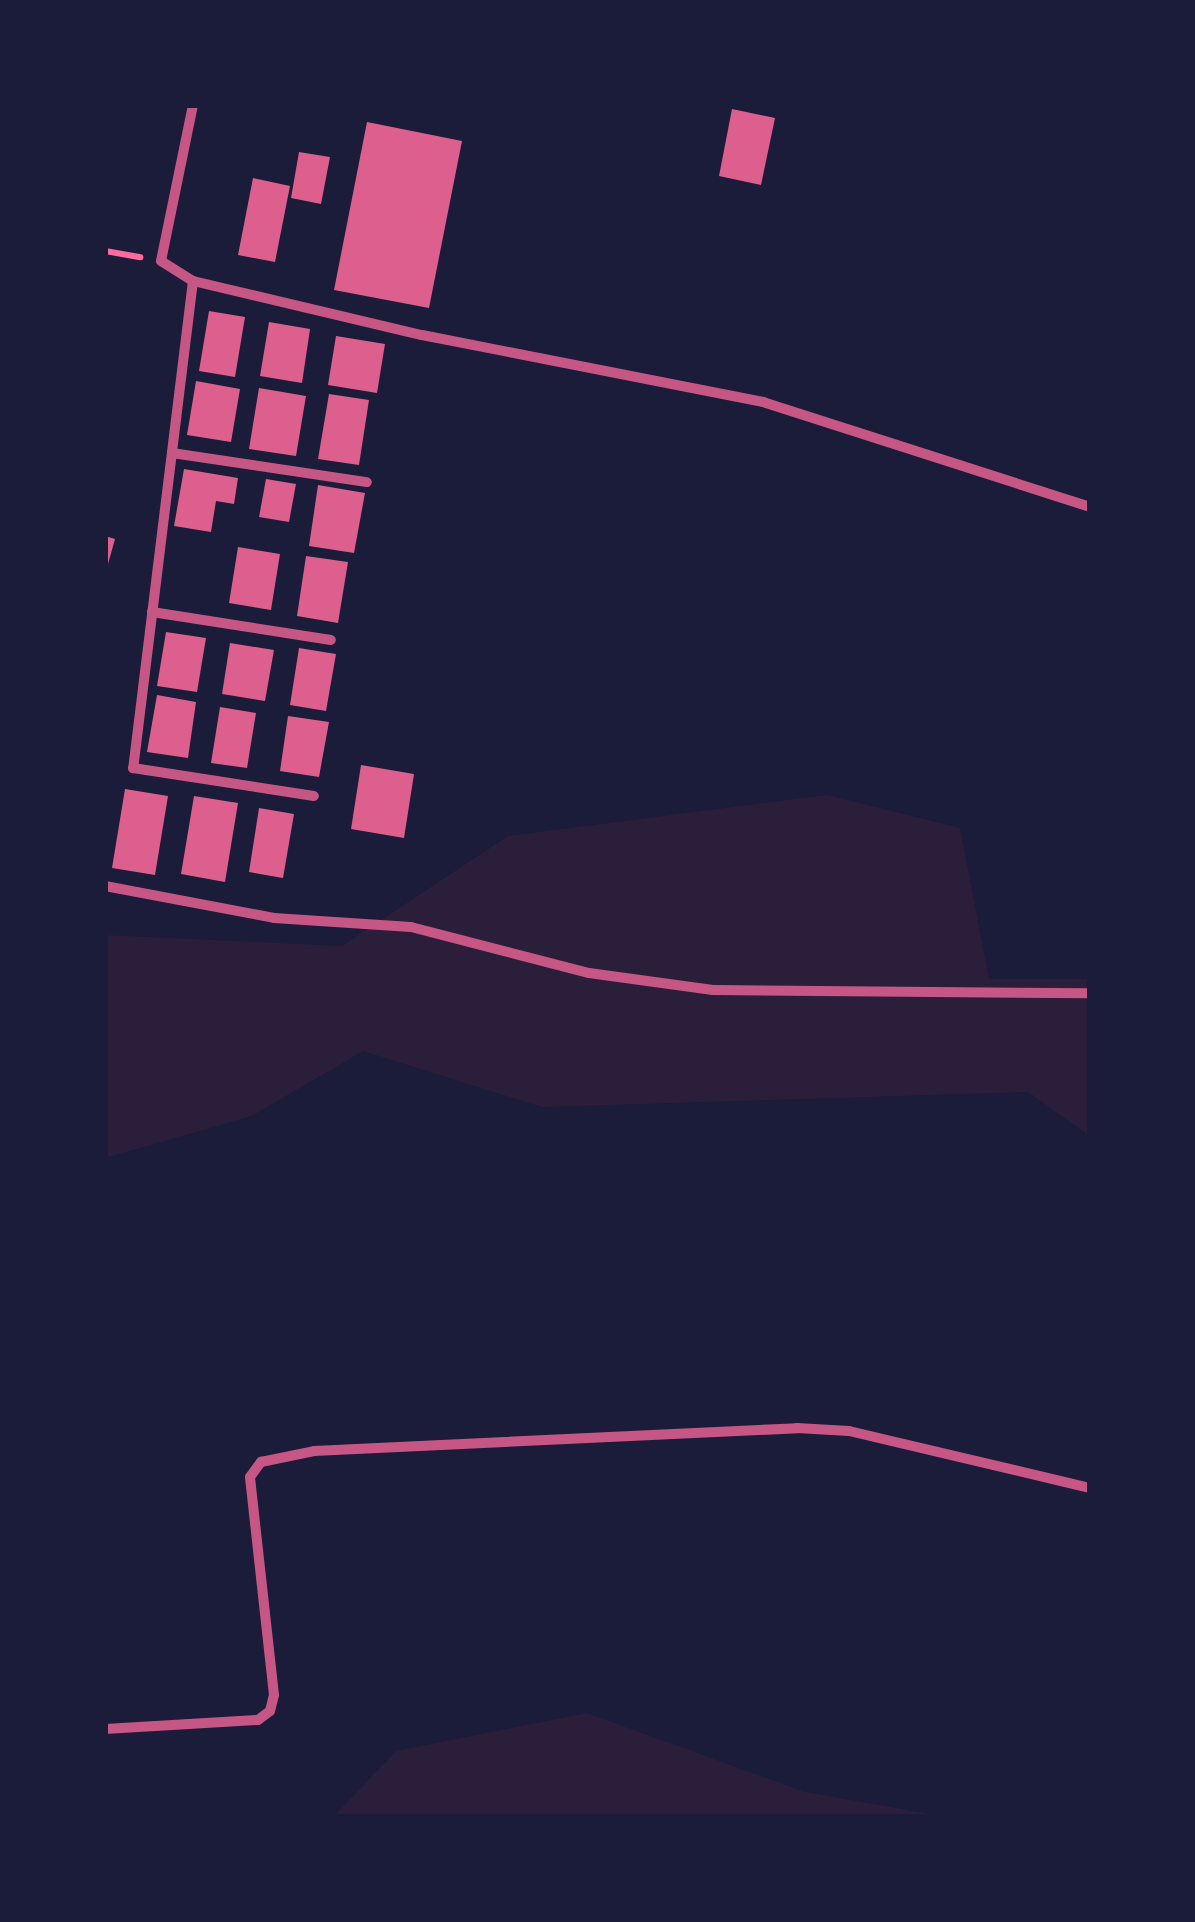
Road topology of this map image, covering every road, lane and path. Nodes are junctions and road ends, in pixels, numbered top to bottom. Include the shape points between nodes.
1 (193, 105) edge
2 (105, 252) edge
3 (161, 261) junction
4 (193, 281) junction
5 (172, 453) junction
6 (367, 482) dead end
7 (1090, 507) edge
8 (152, 612) junction
9 (331, 640) dead end
10 (314, 796) dead end
11 (105, 886) edge
12 (1090, 993) edge
13 (1090, 1488) edge
14 (105, 1729) edge

1 - 3 street
2 - 3 path
3 - 4 street
4 - 5 street
4 - 7 street via 422,335 763,402
5 - 6 street
5 - 8 street
8 - 9 street
8 - 10 street via 133,768
11 - 12 street via 274,918 411,927 589,973 714,990
13 - 14 street via 849,1431 796,1428 314,1452 261,1462 250,1477 274,1695 270,1711 258,1720

